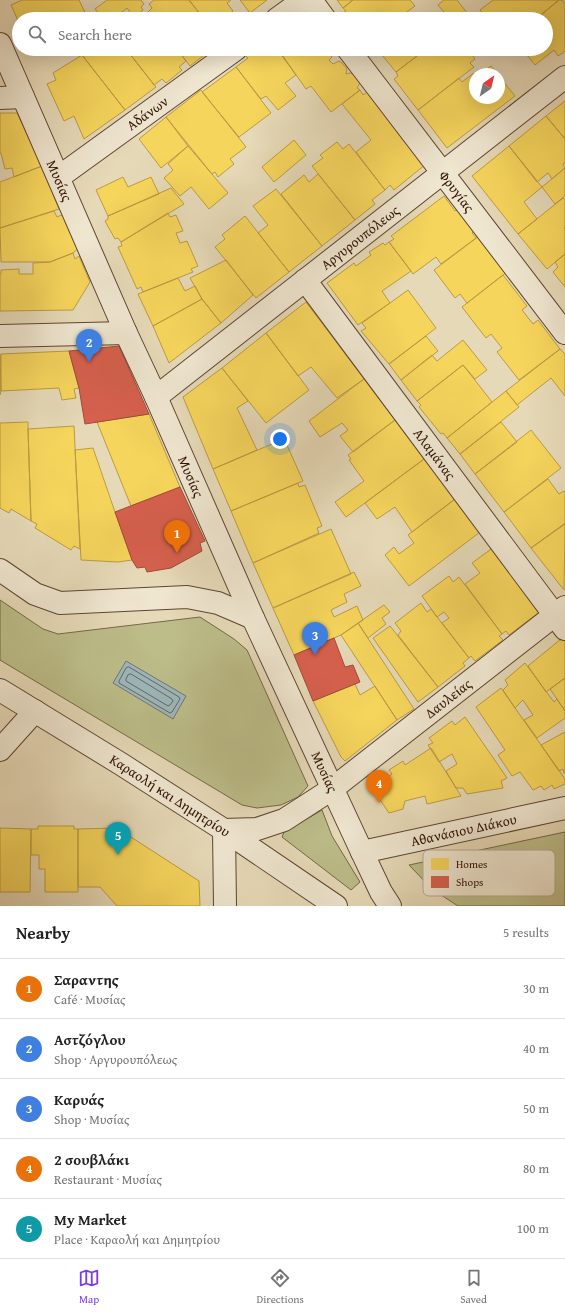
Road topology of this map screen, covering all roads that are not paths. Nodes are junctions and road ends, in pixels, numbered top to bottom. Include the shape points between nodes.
1 (304, 0) edge
2 (310, 0) edge
3 (287, 12) edge
4 (319, 12) edge
5 (0, 44) edge
6 (226, 56) edge
7 (353, 56) edge
8 (565, 77) edge
9 (23, 97) junction
10 (0, 98) edge
11 (443, 173) junction
12 (59, 177) junction
13 (305, 280) junction
14 (126, 333) junction
15 (565, 333) edge
16 (0, 336) edge
17 (156, 397) junction
18 (0, 570) edge
19 (562, 617) edge
20 (253, 618) junction
21 (0, 690) edge
22 (35, 711) junction
23 (0, 750) edge
24 (332, 789) junction
25 (565, 808) edge
26 (224, 830) junction
27 (362, 852) junction
28 (385, 899) edge
29 (226, 906) edge
30 (336, 906) edge
31 (398, 906) edge

1 - 3 street
2 - 4 street
5 - 9 street, Μυσίας
6 - 12 street, Αδάνων
7 - 11 street, Φρυγίας
8 - 11 street, Αργυρουπόλεως
9 - 10 street
9 - 12 street, Μυσίας
11 - 13 street, Αργυρουπόλεως
11 - 15 street, Φρυγίας
12 - 14 street, Μυσίας
13 - 17 street, Αργυρουπόλεως
13 - 19 street, Αλαμάνας
14 - 16 street
14 - 17 street, Μυσίας
17 - 20 street, Μυσίας
18 - 20 street via 35,594 60,603 187,597 218,603
19 - 24 street, Δαυλείας
20 - 24 street, Μυσίας
21 - 22 street, Καραολή και Δημητρίου
22 - 23 street
22 - 26 street, Καραολή και Δημητρίου
24 - 26 street, Δαυλείας via 284,820 257,829
24 - 27 street, Μυσίας
25 - 27 street, Αθανάσιου Διάκου
26 - 29 street
26 - 30 street, Καραολή και Δημητρίου
27 - 28 street, Μυσίας
28 - 31 street

